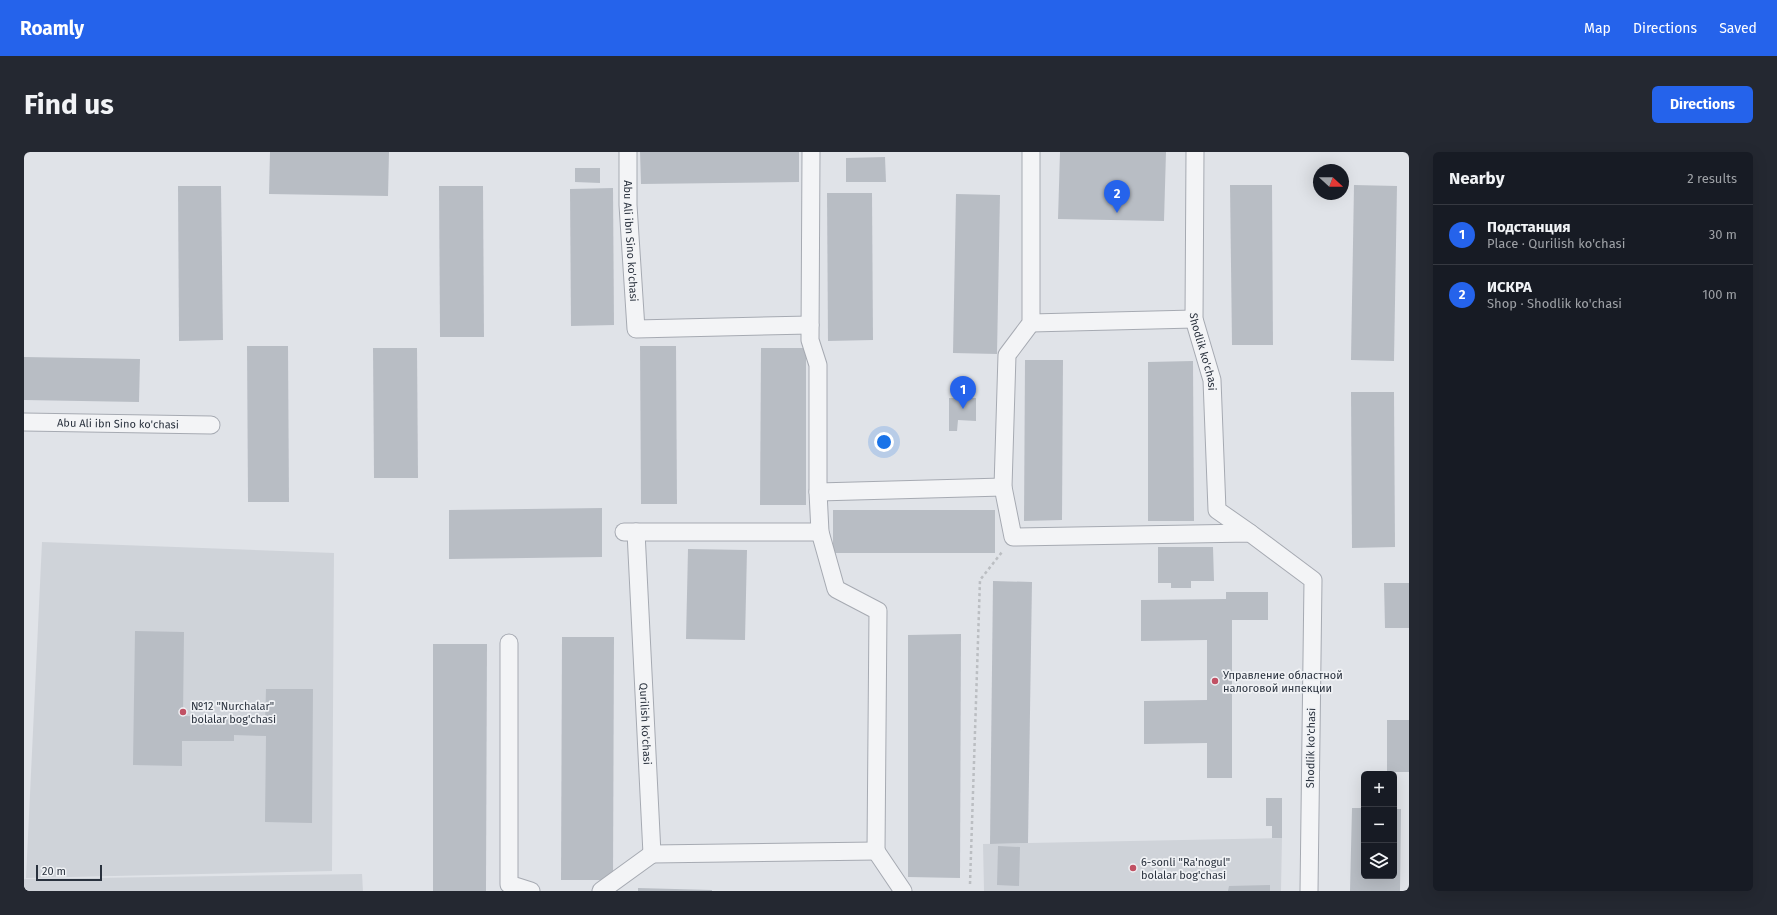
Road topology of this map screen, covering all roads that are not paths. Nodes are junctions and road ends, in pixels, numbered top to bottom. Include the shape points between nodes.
1 (628, 152) edge
2 (811, 152) edge
3 (1031, 152) edge
4 (1196, 152) edge
5 (1194, 319) junction
6 (1031, 323) junction
7 (810, 325) junction
8 (24, 422) edge
9 (211, 425) dead end
10 (1002, 487) junction
11 (818, 492) junction
12 (820, 532) junction
13 (1250, 533) junction
14 (509, 643) dead end
15 (876, 851) junction
16 (652, 854) junction
17 (531, 891) edge
18 (601, 891) edge
19 (903, 891) edge
20 (1309, 891) edge

1 - 7 street, Abu Ali ibn Sino ko'chasi via 628,205 636,330
2 - 7 street
3 - 6 street
4 - 5 street, Shodlik ko'chasi
5 - 6 street
5 - 13 street, Shodlik ko'chasi via 1212,380 1217,510
6 - 10 street via 1007,356
7 - 11 street via 810,340 818,365
8 - 9 street, Abu Ali ibn Sino ko'chasi
10 - 11 street
10 - 13 street via 1013,538
11 - 12 street
12 - 15 street via 836,589 878,611
12 - 16 street, Qurilish ko'chasi via 630,532
13 - 20 street, Shodlik ko'chasi via 1313,580
14 - 17 street via 509,884
15 - 16 street
15 - 19 street
16 - 18 street

